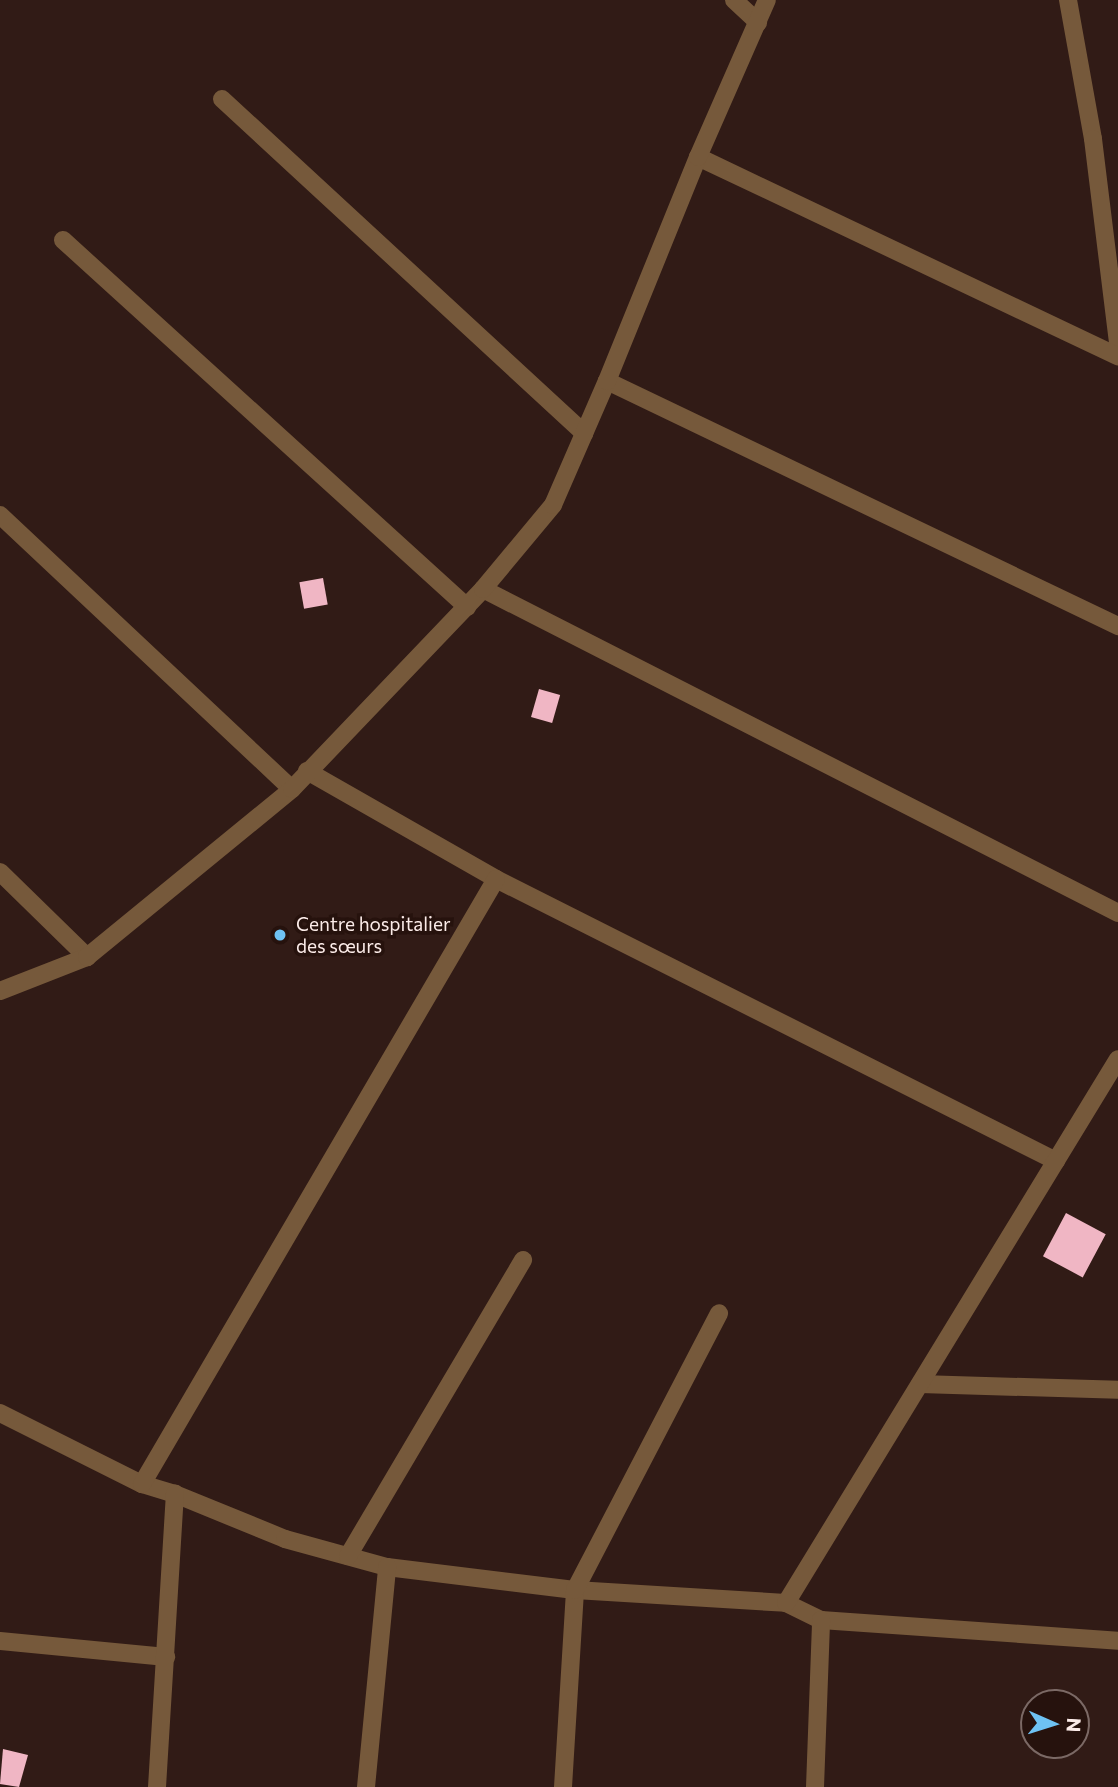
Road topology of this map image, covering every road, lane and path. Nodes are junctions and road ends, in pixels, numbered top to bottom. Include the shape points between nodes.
1 (734, 0) edge
2 (767, 0) edge
3 (1068, 0) edge
4 (758, 22) junction
5 (222, 99) dead end
6 (698, 157) junction
7 (63, 240) dead end
8 (1118, 344) edge
9 (1118, 356) edge
10 (607, 381) junction
11 (584, 433) junction
12 (0, 515) edge
13 (484, 589) junction
14 (467, 607) junction
15 (1118, 626) edge
16 (307, 771) junction
17 (292, 789) junction
18 (0, 872) edge
19 (496, 879) junction
20 (1118, 913) edge
21 (87, 957) junction
22 (0, 991) edge
23 (1118, 1059) edge
24 (1056, 1161) junction
25 (523, 1260) dead end
26 (719, 1313) dead end
27 (920, 1384) junction
28 (1118, 1390) edge
29 (0, 1413) edge
30 (142, 1484) junction
31 (176, 1494) junction
32 (348, 1556) junction
33 (387, 1567) junction
34 (575, 1590) junction
35 (786, 1603) junction
36 (821, 1620) junction
37 (0, 1640) edge
38 (1118, 1641) edge
39 (166, 1657) junction
40 (157, 1787) edge
41 (366, 1787) edge
42 (562, 1787) edge
43 (815, 1787) edge

1 - 4 street
2 - 4 street
3 - 8 street via 1093,139
4 - 6 street
5 - 11 street
6 - 9 street
6 - 10 street
7 - 14 street
10 - 11 street
10 - 15 street
11 - 13 street via 553,505
12 - 17 street
13 - 14 street
13 - 20 street
14 - 16 street
16 - 17 street
16 - 19 street
17 - 21 street
18 - 21 street
19 - 24 street
19 - 30 street
21 - 22 street
23 - 24 street
24 - 27 street
25 - 32 street
26 - 34 street
27 - 28 street
27 - 35 street
29 - 30 street
30 - 31 street
31 - 32 street via 285,1539
31 - 39 street
32 - 33 street
33 - 34 street
33 - 41 street
34 - 35 street
34 - 42 street
35 - 36 street
36 - 38 street
36 - 43 street
37 - 39 street
39 - 40 street

